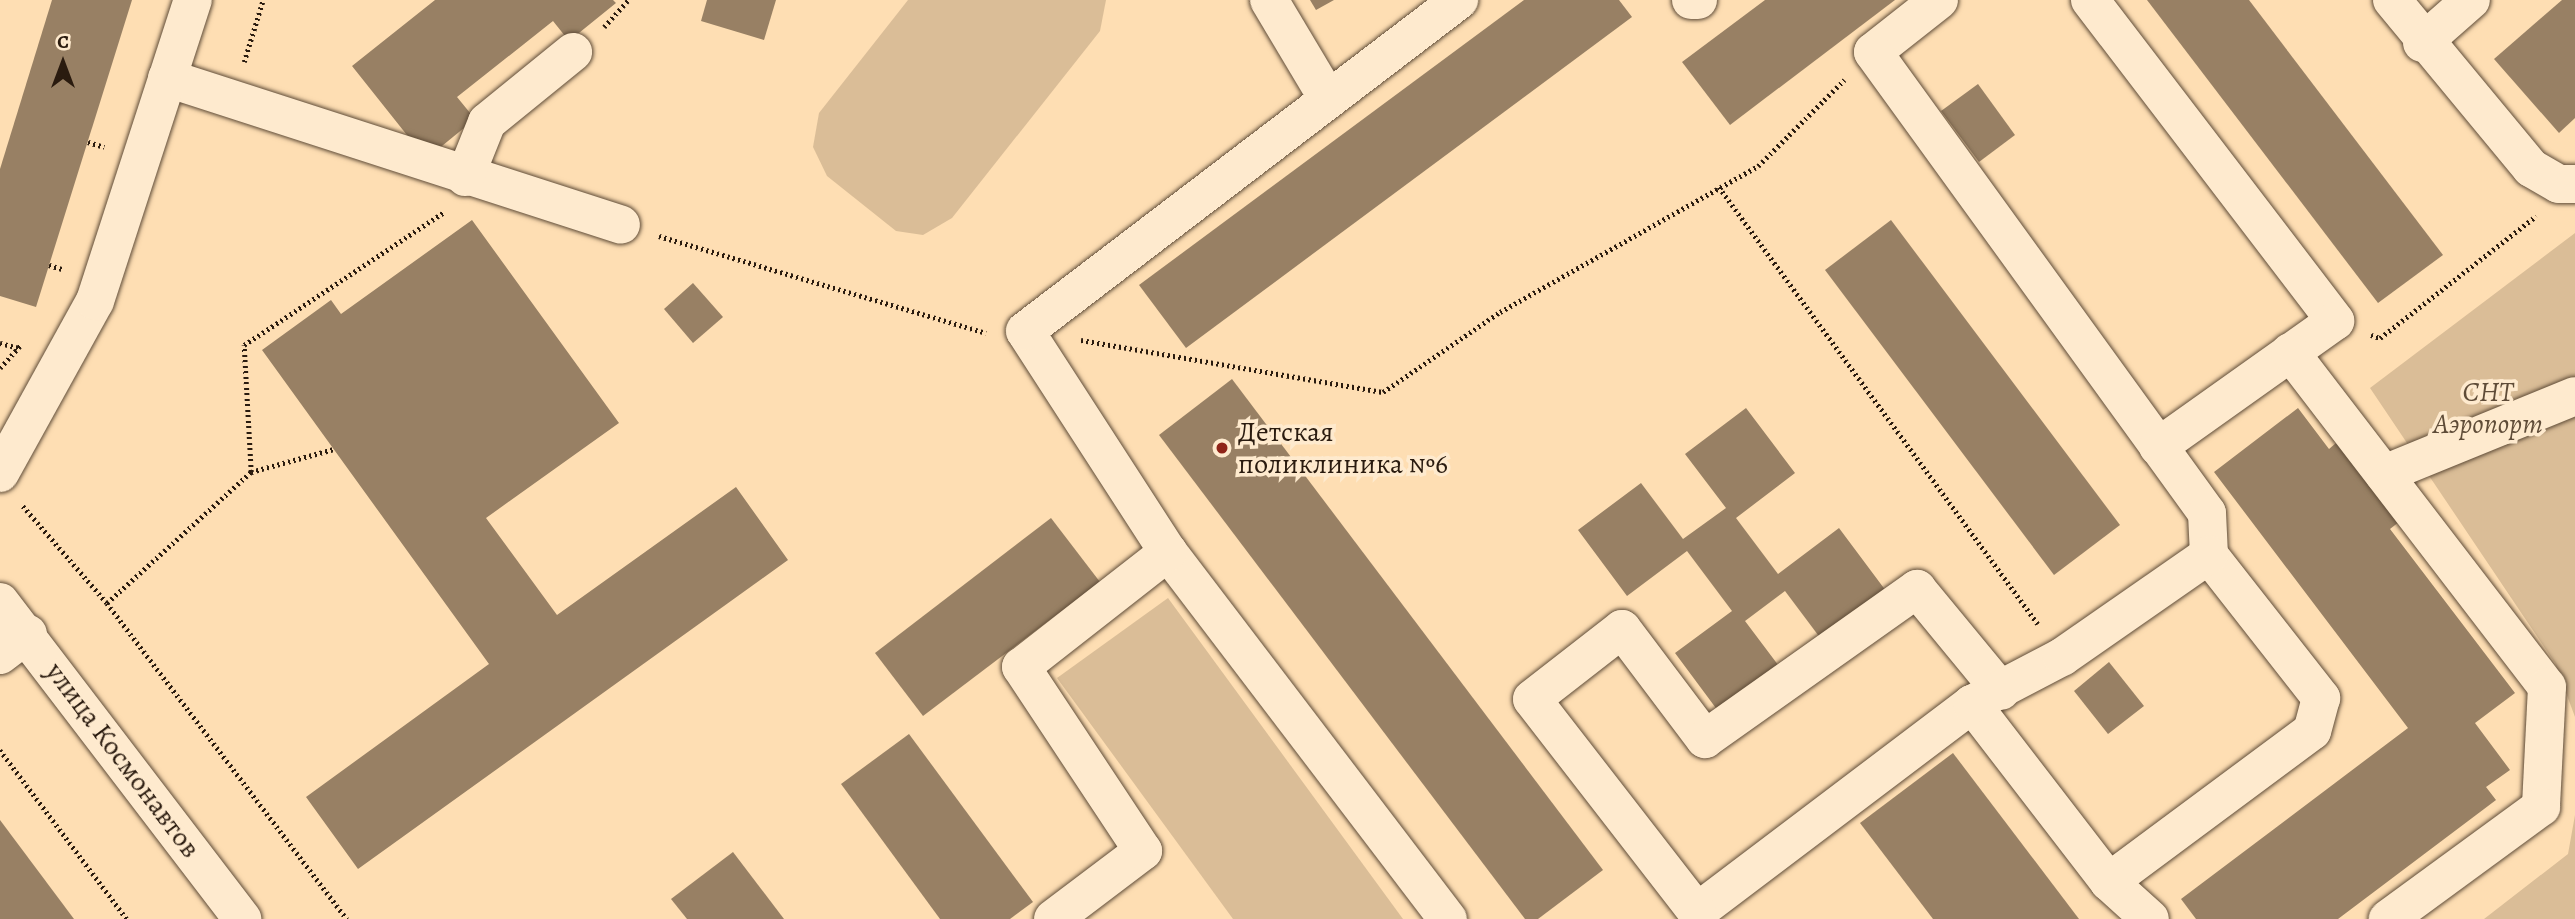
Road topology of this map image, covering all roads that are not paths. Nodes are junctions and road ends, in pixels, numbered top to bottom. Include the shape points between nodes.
1 (193, 0) edge
2 (1269, 0) edge
3 (1459, 0) edge
4 (1691, 0) edge
5 (1698, 0) edge
6 (1939, 0) edge
7 (2090, 0) edge
8 (2392, 0) edge
9 (2471, 0) edge
10 (2422, 43) junction
11 (573, 52) dead end
12 (167, 78) junction
13 (1328, 99) junction
14 (2567, 184) edge
15 (461, 190) junction
16 (621, 225) road end
17 (2290, 352) junction
18 (2575, 396) edge
19 (2158, 447) junction
20 (2384, 474) junction
21 (9, 486) edge
22 (1168, 552) junction
23 (2209, 555) junction
24 (0, 603) edge
25 (14, 645) edge
26 (1987, 698) junction
27 (2109, 882) junction
28 (1695, 917) edge
29 (243, 919) edge
30 (1053, 919) edge
31 (1448, 919) edge
32 (2150, 919) edge
33 (2388, 919) edge

1 - 12 street
2 - 13 street
3 - 13 street
4 - 5 street
6 - 19 street via 1872,52
7 - 17 street via 2335,321
8 - 10 street
9 - 10 street
10 - 14 street via 2531,168
11 - 15 street via 487,122
12 - 15 street
12 - 21 street via 95,301
13 - 22 street via 1008,332
15 - 16 street
17 - 19 street
17 - 20 street
18 - 20 street
19 - 23 street via 2207,513
20 - 33 street via 2547,687 2541,807
22 - 30 street via 1021,667 1143,851
22 - 31 street
23 - 26 street via 2062,657
23 - 27 street via 2321,698 2312,731
24 - 25 street, улица Космонавтов
25 - 29 street, улица Космонавтов
26 - 27 street
26 - 28 street
26 - 28 street via 1917,589 1705,739 1622,629 1532,699
27 - 32 street

